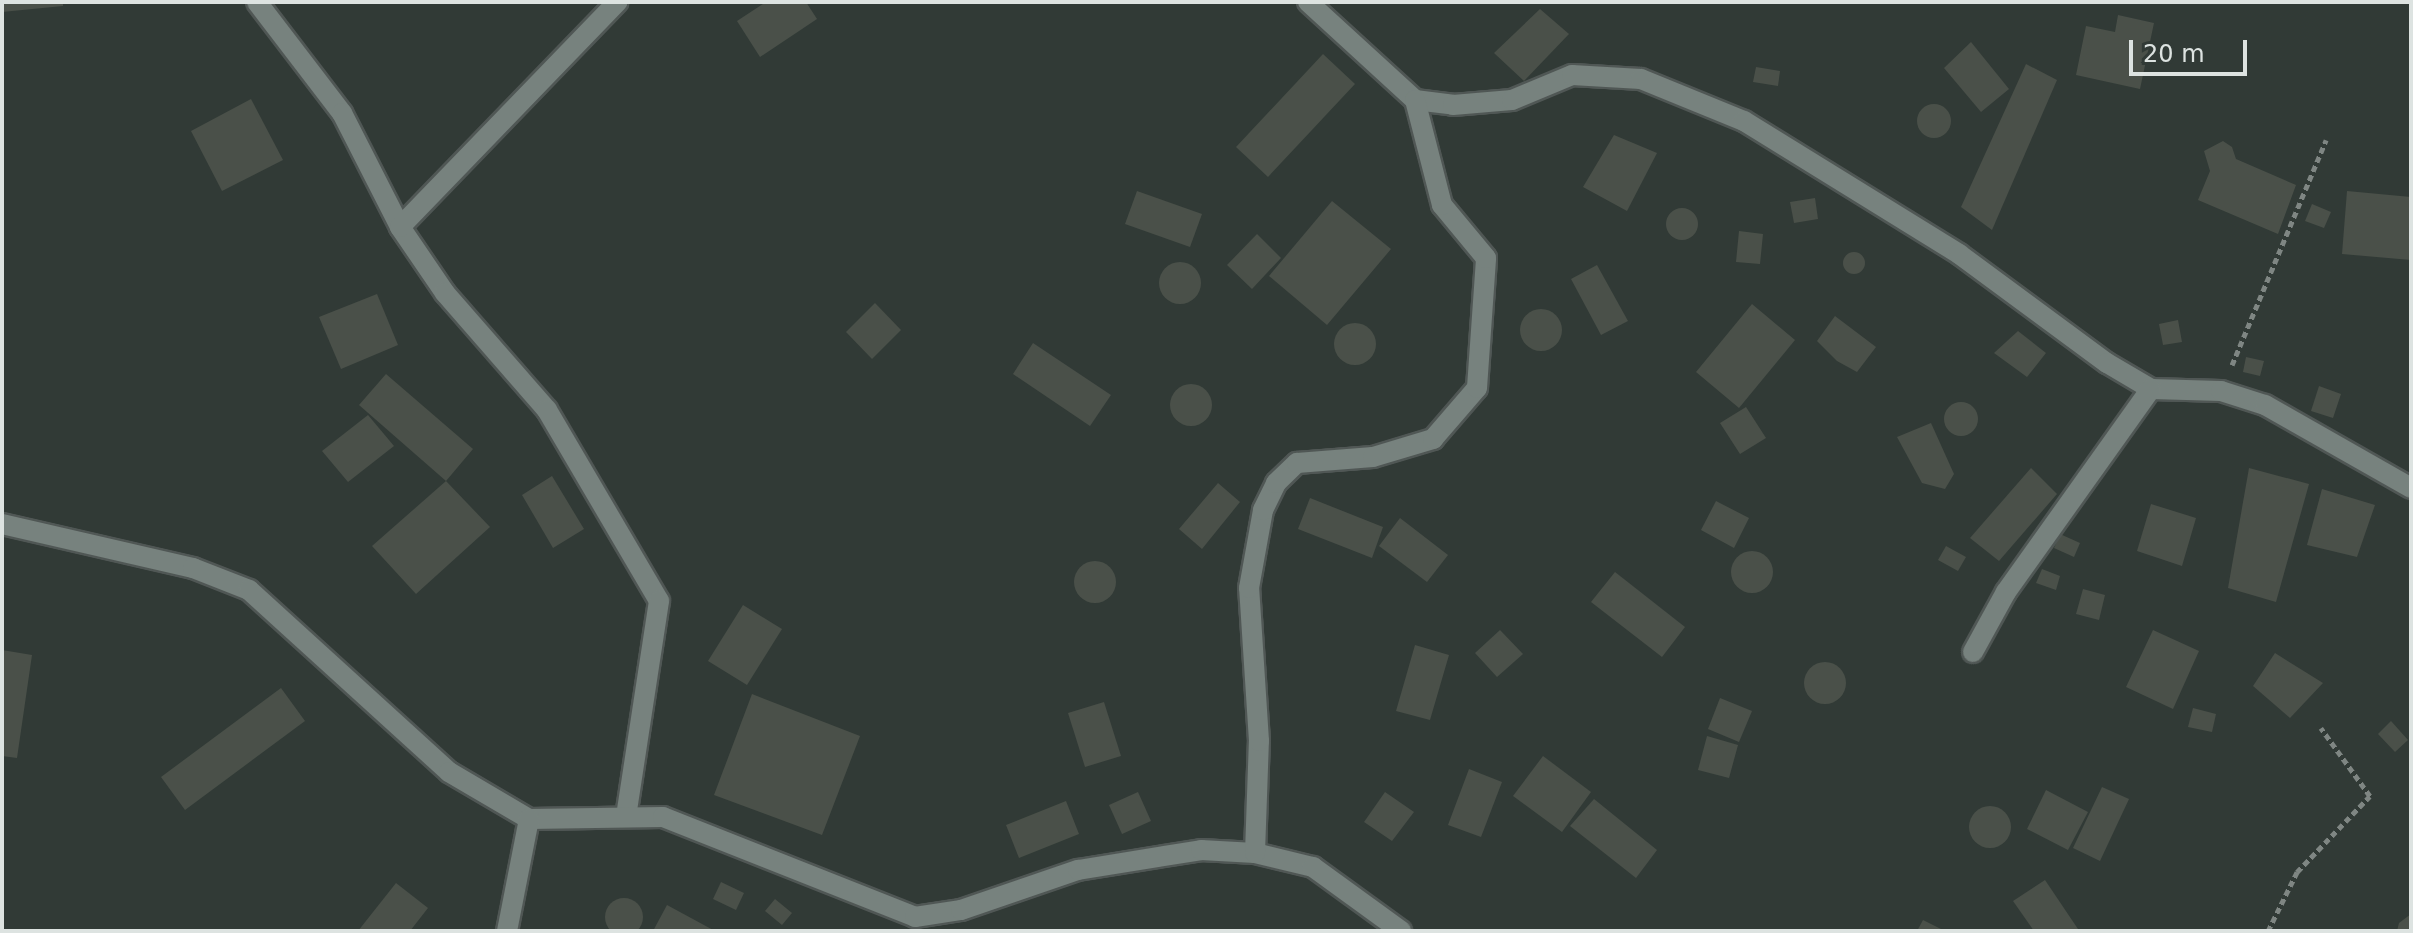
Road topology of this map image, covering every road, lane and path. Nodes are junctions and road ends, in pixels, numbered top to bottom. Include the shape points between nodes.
1 (257, 2) edge
2 (617, 2) edge
3 (1308, 2) edge
4 (1415, 100) junction
5 (2326, 140) dead end
6 (400, 227) junction
7 (2151, 389) junction
8 (2221, 391) junction
9 (2411, 488) edge
10 (2, 524) edge
11 (1973, 652) dead end
12 (2321, 728) dead end
13 (626, 816) junction
14 (529, 819) junction
15 (1255, 853) junction
16 (507, 931) edge
17 (1401, 931) edge
18 (2268, 931) edge

1 - 6 street via 342,113
2 - 6 street
3 - 4 street
4 - 7 street via 1453,105 1512,100 1572,75 1641,79 1744,121 1959,254 2107,363
4 - 15 street via 1442,205 1486,258 1477,388 1433,439 1373,457 1297,463 1276,483 1263,510 1249,588 1259,741
5 - 8 path
6 - 13 street via 445,293 547,410 659,601
7 - 8 street
7 - 11 street via 2006,592
8 - 9 street via 2265,405
10 - 14 street via 193,568 249,590 449,772
12 - 18 path via 2370,796 2297,872
13 - 14 street
13 - 15 street via 663,817 738,843 915,917 961,910 1078,870 1201,850
14 - 16 street
15 - 17 street via 1313,867

